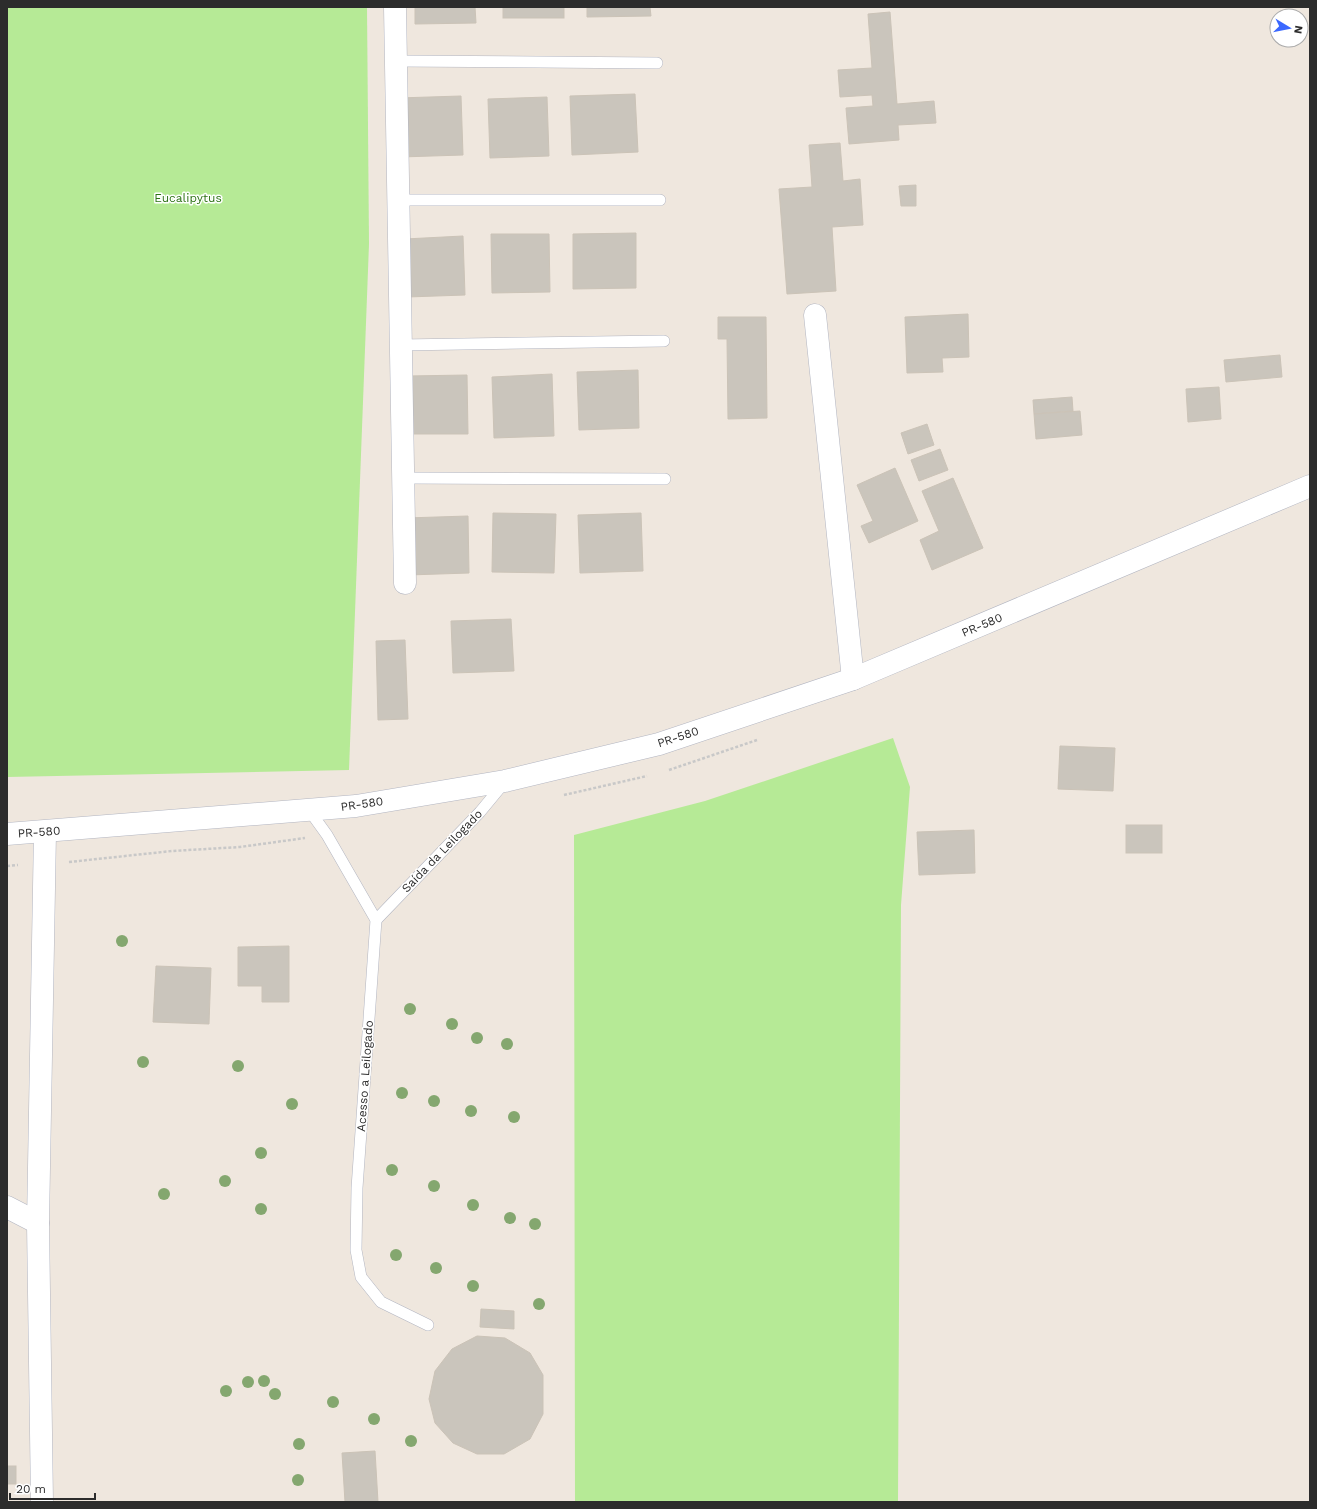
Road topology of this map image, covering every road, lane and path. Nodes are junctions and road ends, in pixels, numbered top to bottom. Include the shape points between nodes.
1 (395, 7) edge
2 (396, 61) junction
3 (657, 63) dead end
4 (398, 200) junction
5 (660, 200) dead end
6 (815, 315) dead end
7 (664, 341) dead end
8 (401, 346) junction
9 (403, 478) junction
10 (665, 479) dead end
11 (1310, 486) edge
12 (405, 583) dead end
13 (853, 679) junction
14 (505, 781) junction
15 (309, 810) junction
16 (45, 832) junction
17 (7, 834) edge
18 (376, 920) junction
19 (7, 1206) edge
20 (38, 1223) junction
21 (428, 1325) dead end
22 (42, 1502) edge

1 - 2 street
2 - 3 lane
2 - 4 street
4 - 5 lane
4 - 8 street
6 - 13 street
7 - 8 lane
8 - 9 street
9 - 10 lane
9 - 12 street
11 - 13 street, PR-580 / PR-580
13 - 14 street, PR-580 / PR-580 via 659,744
14 - 15 street, PR-580 / PR-580 via 356,806
14 - 18 lane, Saída da Leilogado via 480,812
15 - 16 street, PR-580 / PR-580
15 - 18 lane via 327,835
16 - 17 street, PR-580 / PR-580
16 - 20 street
18 - 21 lane, Acesso a Leilogado via 356,1250 361,1277 381,1302
19 - 20 street
20 - 22 street

